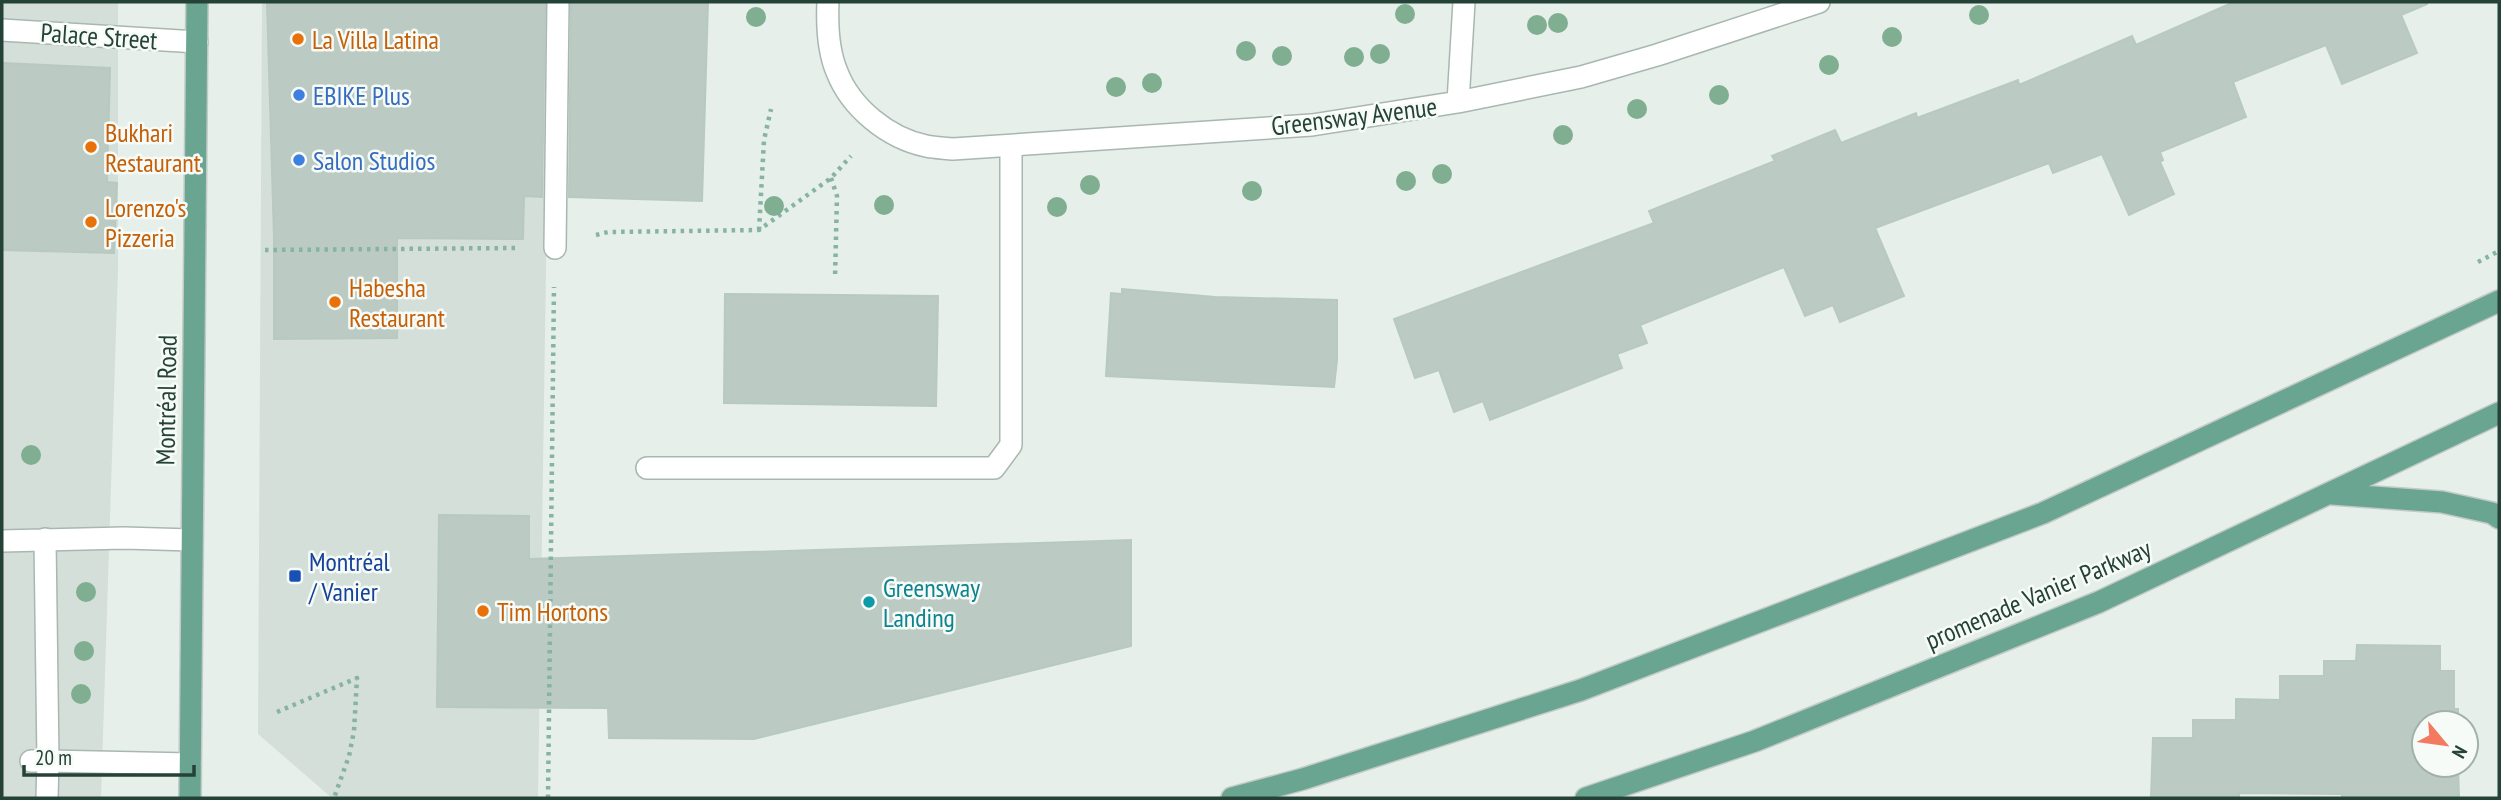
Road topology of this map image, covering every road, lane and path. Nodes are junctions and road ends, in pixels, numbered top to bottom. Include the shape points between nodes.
1 (197, 2) edge
2 (558, 2) edge
3 (828, 2) edge
4 (1464, 2) edge
5 (1819, 2) edge
6 (2, 30) edge
7 (197, 42) junction
8 (1458, 102) junction
9 (771, 109) dead end
10 (880, 125) junction
11 (1011, 146) junction
12 (831, 178) junction
13 (759, 230) junction
14 (555, 248) junction
15 (265, 250) dead end
16 (835, 278) dead end
17 (2499, 301) edge
18 (2499, 413) edge
19 (647, 468) dead end
20 (2330, 494) junction
21 (2499, 518) edge
22 (45, 539) junction
23 (191, 540) junction
24 (2, 541) edge
25 (277, 712) dead end
26 (39, 761) junction
27 (190, 764) junction
28 (47, 798) edge
29 (190, 798) edge
30 (334, 798) edge
31 (548, 798) edge
32 (1231, 798) edge
33 (1586, 798) edge

1 - 7 main road, Montréal Road
2 - 14 street
3 - 10 street, Greensway Avenue via 836,71 848,93
4 - 8 street
5 - 8 street, Greensway Avenue via 1581,77
6 - 7 street, Palace Street
7 - 23 main road, Montréal Road
8 - 11 street, Greensway Avenue via 1312,125
9 - 13 path via 764,140
10 - 11 street, Greensway Avenue via 926,147
10 - 12 path
11 - 19 street via 1011,445 994,468
12 - 13 path
12 - 16 path via 837,196
13 - 14 path via 608,232
14 - 15 path
14 - 31 path
17 - 32 main road via 2043,513 1581,690
18 - 20 main road, promenade Vanier Parkway
20 - 21 main road via 2442,502
20 - 33 main road, promenade Vanier Parkway via 2099,602 1755,741
22 - 23 street
22 - 24 street
22 - 26 street
23 - 27 main road, Montréal Road
25 - 30 path via 357,678 354,731
26 - 27 street
26 - 28 street
27 - 29 main road, Montréal Road

